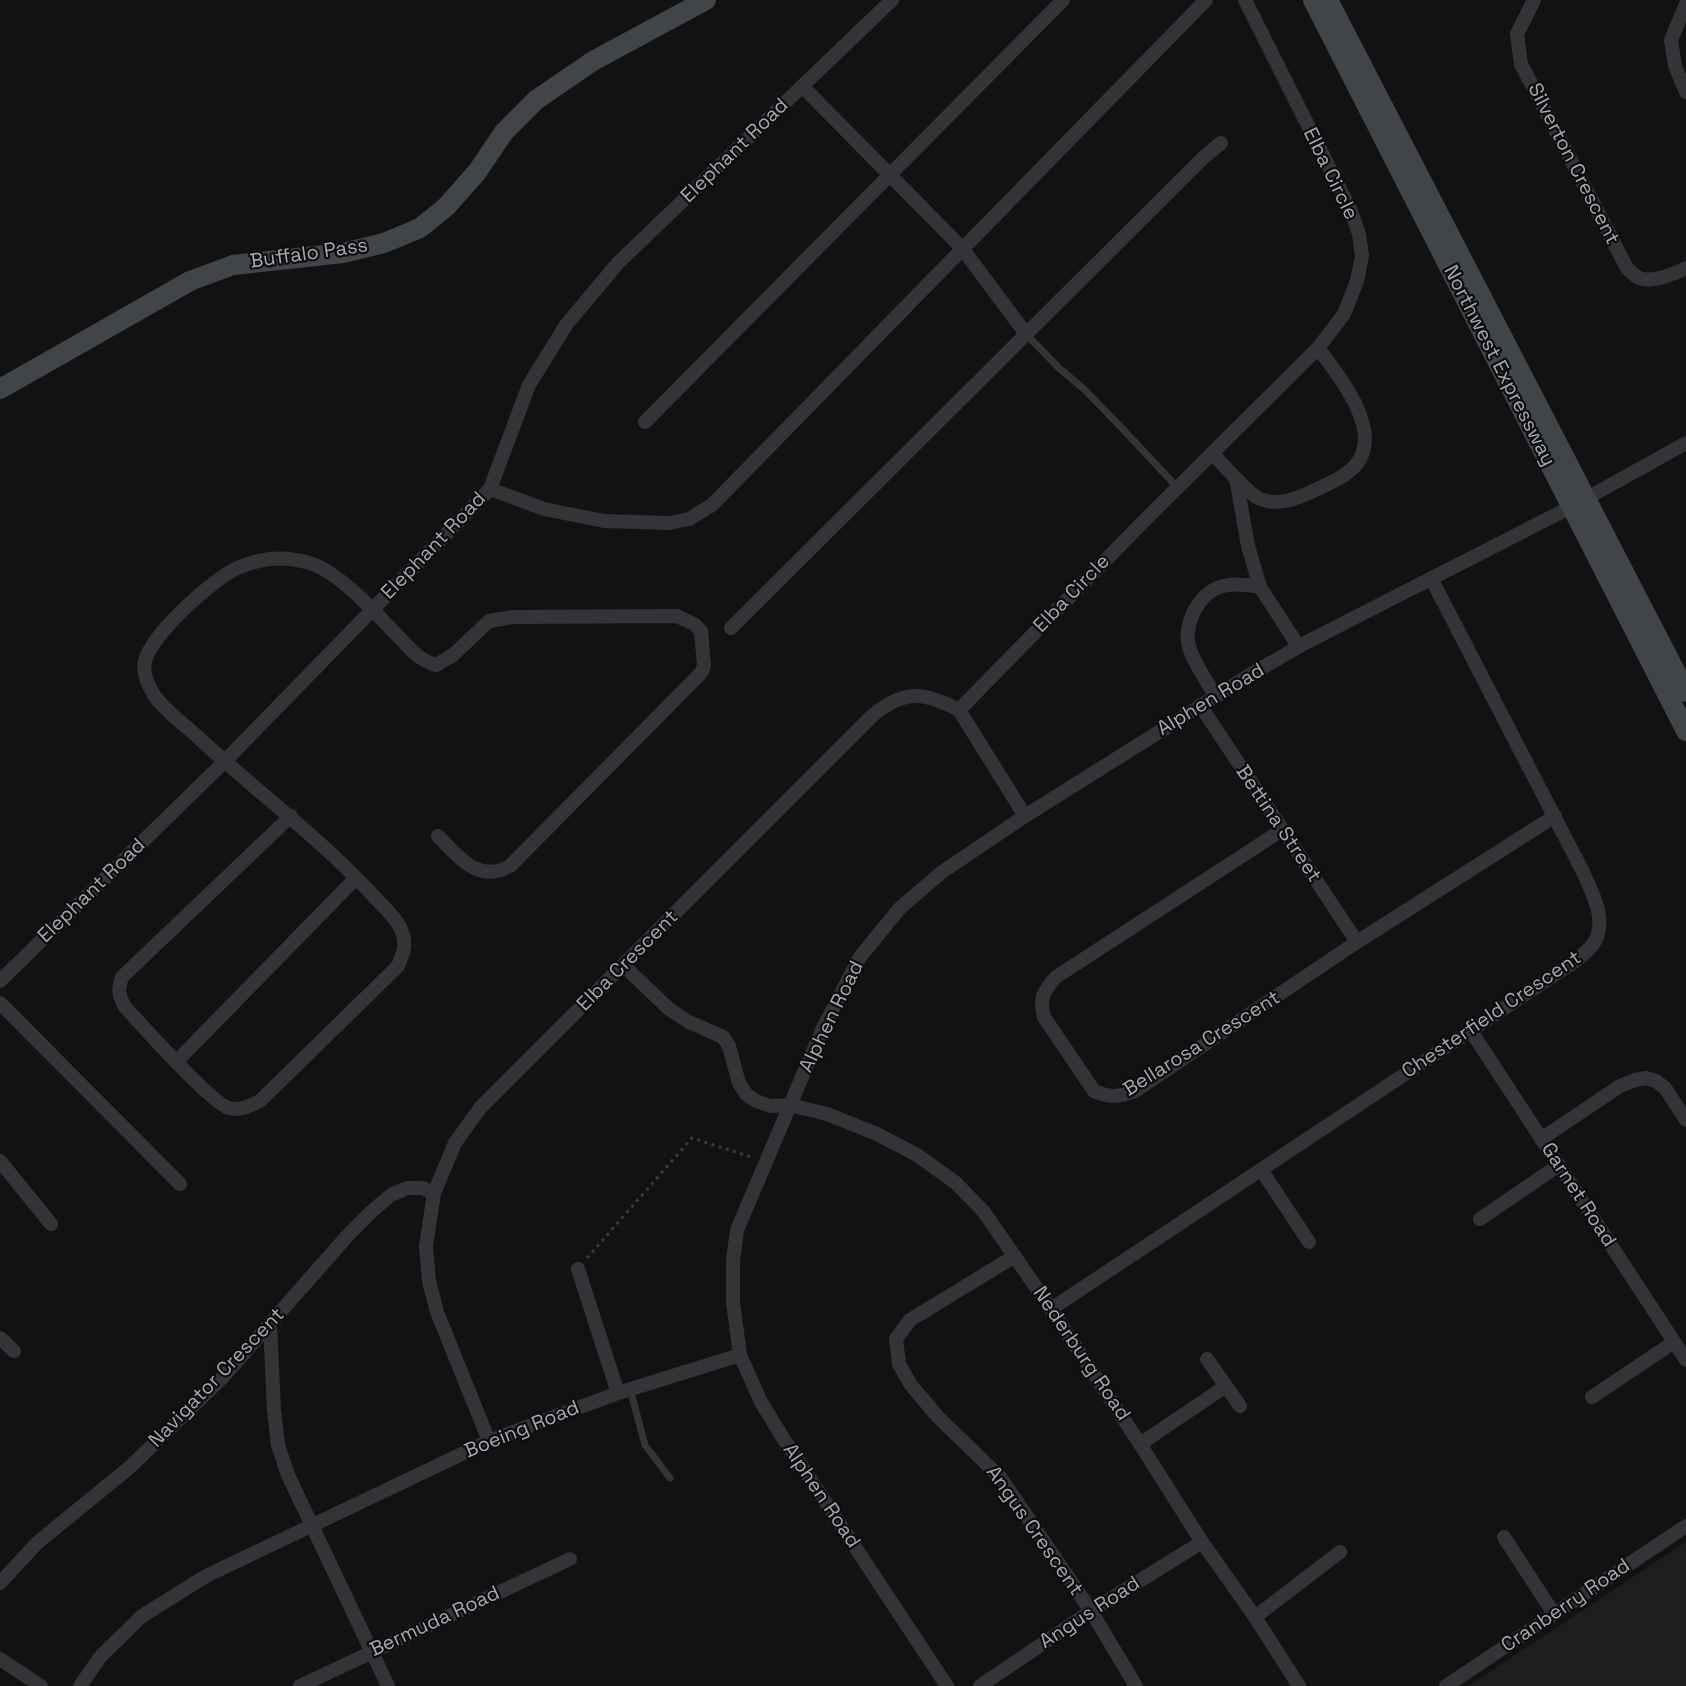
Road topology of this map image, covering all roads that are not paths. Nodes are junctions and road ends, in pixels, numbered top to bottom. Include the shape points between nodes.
1 (706, 0) edge
2 (892, 0) edge
3 (1063, 0) edge
4 (1206, 0) edge
5 (1245, 0) edge
6 (1313, 0) edge
7 (1328, 0) edge
8 (1534, 0) edge
9 (1686, 4) edge
10 (802, 86) junction
11 (1686, 92) edge
12 (1221, 142) dead end
13 (889, 175) junction
14 (962, 248) junction
15 (1686, 268) edge
16 (1026, 334) junction
17 (1318, 348) junction
18 (0, 389) edge
19 (645, 422) dead end
20 (1686, 443) edge
21 (1212, 453) junction
22 (1236, 477) junction
23 (1178, 488) junction
24 (490, 489) junction
25 (1579, 503) junction
26 (1432, 580) junction
27 (1260, 587) junction
28 (373, 610) junction
29 (731, 628) dead end
30 (1299, 647) junction
31 (1686, 692) edge
32 (1215, 696) junction
33 (1200, 705) junction
34 (959, 710) junction
35 (1686, 731) edge
36 (224, 762) junction
37 (291, 816) junction
38 (1025, 816) junction
39 (1555, 816) junction
40 (1282, 830) junction
41 (438, 836) dead end
42 (356, 878) junction
43 (1357, 942) junction
44 (624, 966) junction
45 (0, 981) edge
46 (0, 1003) edge
47 (1471, 1031) junction
48 (177, 1061) junction
49 (790, 1105) junction
50 (1686, 1120) edge
51 (1541, 1139) junction
52 (0, 1161) edge
53 (1559, 1166) junction
54 (1262, 1171) junction
55 (180, 1184) dead end
56 (434, 1192) junction
57 (1480, 1219) dead end
58 (51, 1224) dead end
59 (1309, 1242) dead end
60 (1015, 1256) junction
61 (578, 1269) road end
62 (1051, 1309) junction
63 (270, 1325) junction
64 (0, 1338) edge
65 (1674, 1342) junction
66 (14, 1351) dead end
67 (740, 1355) junction
68 (1207, 1359) dead end
69 (1686, 1360) edge
70 (1226, 1386) junction
71 (624, 1391) junction
72 (1592, 1397) dead end
73 (1240, 1406) dead end
74 (489, 1441) junction
75 (1140, 1444) junction
76 (670, 1478) dead end
77 (312, 1524) junction
78 (1686, 1526) edge
79 (1504, 1537) dead end
80 (1202, 1542) junction
81 (1340, 1552) dead end
82 (570, 1559) dead end
83 (0, 1583) edge
84 (1091, 1611) junction
85 (1554, 1614) junction
86 (1255, 1617) junction
87 (371, 1651) junction
88 (0, 1659) edge
89 (41, 1686) edge
90 (80, 1686) edge
91 (300, 1686) edge
92 (388, 1686) edge
93 (947, 1686) edge
94 (980, 1686) edge
95 (1136, 1686) edge
96 (1299, 1686) edge
97 (1446, 1686) edge

1 - 18 main road, Buffalo Pass via 593,61 536,100 504,132 477,172 446,207 420,228 384,243 343,253 233,265 190,280
2 - 10 street, Elephant Road
3 - 13 street
4 - 14 street
5 - 17 street, Elba Circle via 1359,234 1362,256 1357,281 1344,314
6 - 25 main road, Northwest Expressway
7 - 25 main road, Northwest Expressway
8 - 15 street, Silverton Crescent via 1517,34 1521,64 1627,268 1639,278 1655,278
9 - 11 street via 1671,40 1675,66
10 - 13 street
10 - 24 street, Elephant Road via 618,263 566,325 529,385
12 - 16 street
13 - 14 street
13 - 19 street
14 - 16 street
14 - 24 street via 712,505 695,516 669,523 604,521 544,509
16 - 23 lane
16 - 29 street
17 - 21 street, Elba Circle
17 - 22 street via 1359,413 1365,443 1359,460 1344,476 1290,500 1271,503 1255,497
20 - 25 street, Alphen Road
21 - 22 street
21 - 23 street, Elba Circle
22 - 27 street
23 - 34 street, Elba Circle
24 - 28 street, Elephant Road
25 - 26 street, Alphen Road
25 - 31 main road, Northwest Expressway
25 - 35 main road, Northwest Expressway
26 - 30 street, Alphen Road
26 - 39 street, Chesterfield Crescent
27 - 30 street
27 - 32 street via 1222,586 1202,598 1190,622 1189,650
28 - 36 street, Elephant Road
28 - 36 street via 329,572 308,562 283,559 238,567 176,617 153,643 144,663 147,682 156,698
28 - 41 street via 420,659 436,665 453,655 489,621 513,617 676,616 701,631 701,673 510,867 492,873 475,870
30 - 32 street, Alphen Road
32 - 33 street, Alphen Road
33 - 38 street, Alphen Road
33 - 40 street, Bettina Street
34 - 38 street
34 - 44 street, Elba Crescent via 926,697 908,696 889,702
36 - 37 street
36 - 45 street, Elephant Road
37 - 42 street
37 - 48 street via 122,977 118,989 124,1007
38 - 49 street, Alphen Road via 942,872 900,908 860,957 822,1030
39 - 43 street, Bellarosa Crescent
39 - 47 street, Chesterfield Crescent via 1597,904 1600,924 1594,943 1577,960
40 - 43 street, Bettina Street
40 - 43 street, Bellarosa Crescent via 1056,977 1040,1004 1049,1026 1094,1091 1119,1097 1135,1091
42 - 48 street
42 - 48 street via 402,931 405,950 398,966 260,1101 242,1109 226,1108
44 - 49 street, Nederburg Road via 669,1009 723,1037 746,1094 770,1106
44 - 56 street, Elba Crescent via 480,1108 455,1143
46 - 55 street
47 - 51 street, Garnet Road
47 - 54 street, Chesterfield Crescent
49 - 60 street, Nederburg Road via 827,1114 917,1155 956,1183 984,1212
49 - 67 street, Alphen Road via 737,1230 733,1302
50 - 51 street via 1665,1088 1646,1078 1620,1086
51 - 53 street, Garnet Road
52 - 58 street
53 - 57 street
53 - 65 street, Garnet Road
54 - 59 street
54 - 62 street, Chesterfield Crescent
56 - 63 street, Navigator Crescent via 407,1188 391,1195 349,1234
56 - 74 street, Elba Crescent via 426,1246 429,1281 437,1312
60 - 62 street, Nederburg Road
60 - 84 street, Angus Crescent via 910,1320 896,1339 899,1364 938,1417 1000,1477
61 - 71 street
62 - 75 street, Nederburg Road
63 - 77 street via 279,1445 288,1475
63 - 83 street, Navigator Crescent via 222,1378 130,1467 37,1543
64 - 66 street
65 - 69 street, Garnet Road
65 - 72 street
67 - 71 street, Boeing Road
67 - 93 street, Alphen Road via 783,1438
68 - 70 street
70 - 73 street
70 - 75 street
71 - 74 street, Boeing Road
71 - 76 lane via 645,1445
74 - 77 street, Boeing Road
75 - 80 street, Nederburg Road
77 - 87 street
77 - 90 street, Boeing Road via 206,1576 142,1616 101,1656
78 - 85 street, Cranberry Road
79 - 85 street
80 - 84 street, Angus Road
80 - 86 street, Nederburg Road
81 - 86 street
82 - 87 street, Bermuda Road
84 - 94 street, Angus Road
84 - 95 street, Angus Crescent
85 - 97 street, Cranberry Road
86 - 96 street, Nederburg Road
87 - 91 street, Bermuda Road
87 - 92 street
88 - 89 street

